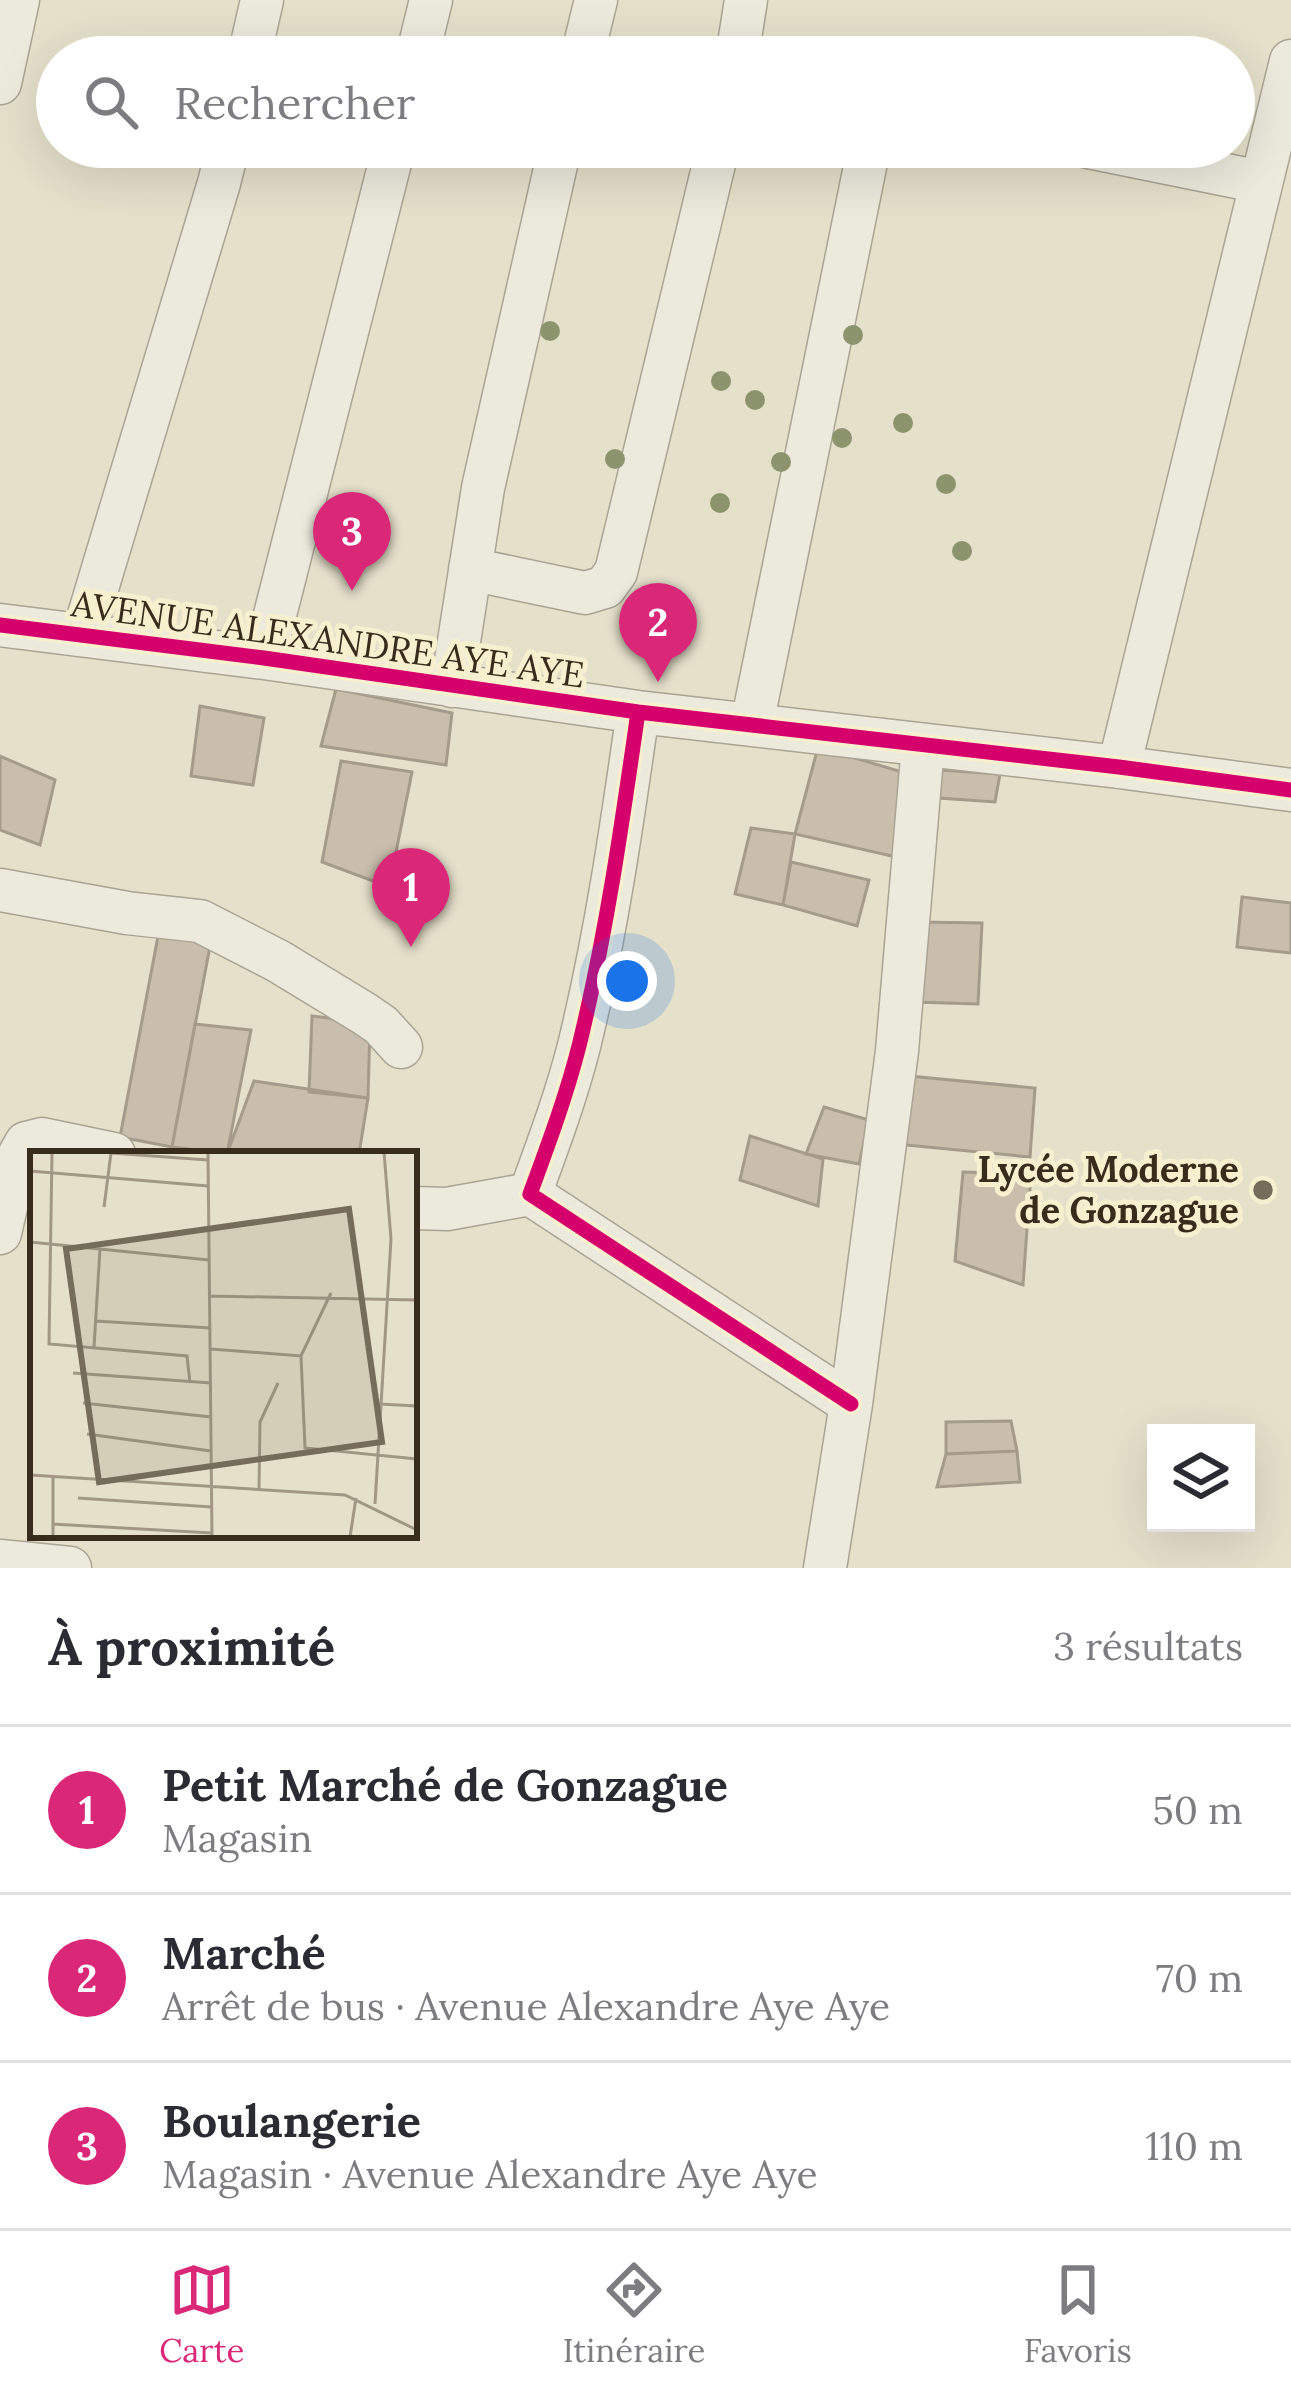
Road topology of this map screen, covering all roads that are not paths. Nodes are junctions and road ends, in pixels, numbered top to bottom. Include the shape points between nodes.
1 (18, 0) edge
2 (262, 0) edge
3 (431, 0) edge
4 (596, 0) edge
5 (746, 0) edge
6 (254, 36) edge
7 (422, 36) edge
8 (587, 36) edge
9 (740, 36) edge
10 (1291, 61) edge
11 (0, 82) edge
12 (223, 168) edge
13 (389, 168) edge
14 (555, 168) edge
15 (713, 168) edge
16 (865, 168) edge
17 (1192, 168) edge
18 (1261, 182) junction
19 (470, 568) junction
20 (0, 625) edge
21 (83, 635) junction
22 (264, 658) junction
23 (452, 686) junction
24 (638, 712) junction
25 (752, 724) junction
26 (922, 746) junction
27 (1119, 767) junction
28 (1291, 790) edge
29 (0, 890) edge
30 (401, 1047) dead end
31 (100, 1151) edge
32 (530, 1194) junction
33 (417, 1208) edge
34 (0, 1233) edge
35 (851, 1404) junction
36 (0, 1562) edge
37 (70, 1568) edge
38 (825, 1568) edge

1 - 11 street
2 - 6 street
3 - 7 street
4 - 8 street
5 - 9 street
10 - 18 street
12 - 21 street
13 - 22 street
14 - 19 street
15 - 19 street via 616,572 605,587 585,593
16 - 25 street
17 - 18 street
18 - 27 street
19 - 23 street
20 - 21 street, AVENUE ALEXANDRE AYE AYE
21 - 22 street, AVENUE ALEXANDRE AYE AYE
22 - 23 street, AVENUE ALEXANDRE AYE AYE
23 - 24 street, AVENUE ALEXANDRE AYE AYE
24 - 25 street, AVENUE ALEXANDRE AYE AYE
24 - 32 street via 579,1046
25 - 26 street, AVENUE ALEXANDRE AYE AYE
26 - 27 street, AVENUE ALEXANDRE AYE AYE
26 - 35 street via 897,1052
27 - 28 street, AVENUE ALEXANDRE AYE AYE
29 - 30 street via 200,922 381,1024
31 - 34 street via 42,1138 26,1143
32 - 33 street
32 - 35 street
35 - 38 street
36 - 37 street

